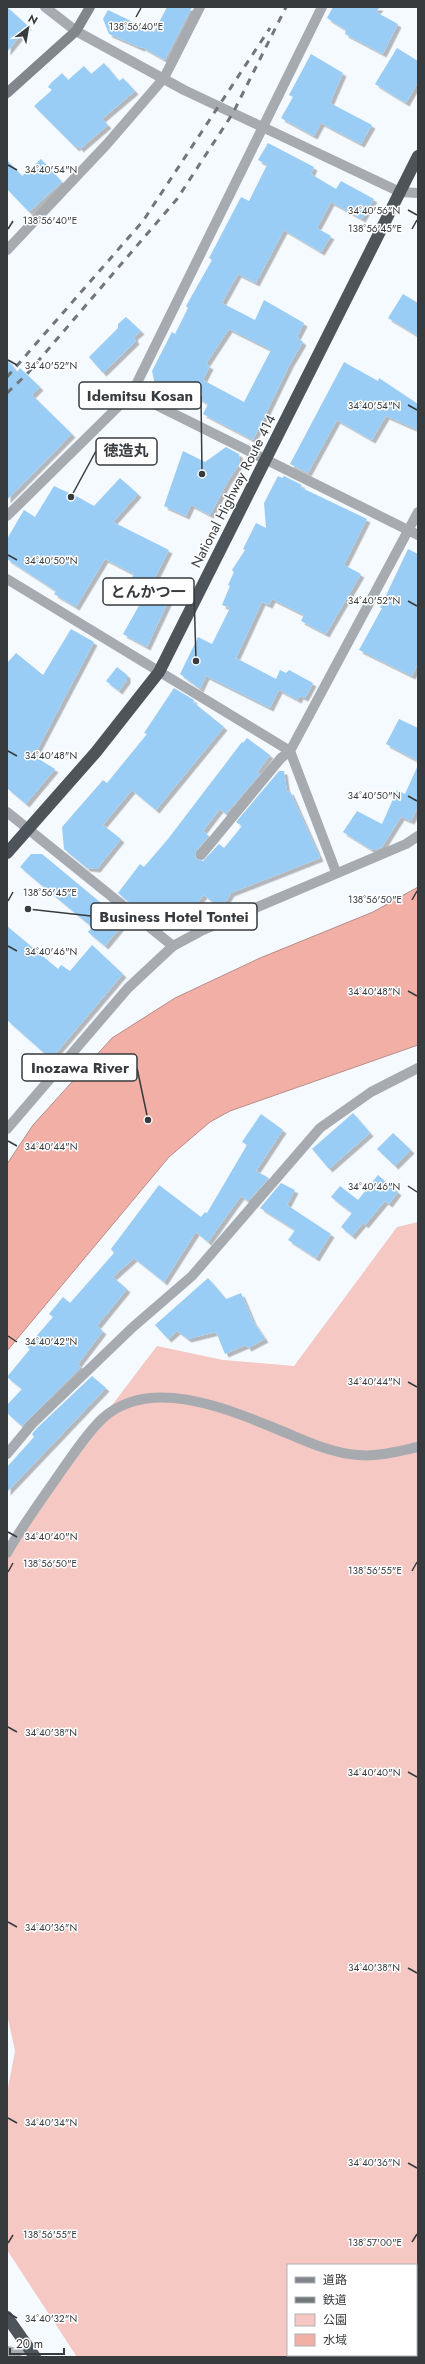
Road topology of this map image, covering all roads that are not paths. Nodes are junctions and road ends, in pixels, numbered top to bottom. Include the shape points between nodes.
1 (45, 7) edge
2 (90, 7) edge
3 (200, 7) edge
4 (322, 7) edge
5 (76, 31) junction
6 (164, 78) junction
7 (7, 93) edge
8 (262, 128) junction
9 (418, 156) edge
10 (400, 192) junction
11 (418, 193) edge
12 (7, 250) edge
13 (132, 393) junction
14 (266, 458) junction
15 (418, 512) edge
16 (7, 516) edge
17 (414, 533) edge
18 (7, 579) edge
19 (159, 672) junction
20 (290, 751) junction
21 (7, 812) edge
22 (28, 828) junction
23 (418, 836) edge
24 (7, 853) edge
25 (201, 855) dead end
26 (336, 872) junction
27 (173, 946) junction
28 (418, 1068) edge
29 (7, 1130) edge
30 (418, 1447) edge
31 (7, 1454) edge
32 (7, 1553) edge
33 (7, 2317) edge
34 (28, 2346) junction
35 (7, 2351) edge
36 (36, 2357) edge

1 - 5 street
2 - 5 street
3 - 6 street
4 - 8 street
5 - 6 street
5 - 7 street
6 - 8 street
6 - 12 street via 107,144
8 - 10 street
8 - 13 street
9 - 10 highway, National Highway Route 414
10 - 11 street
10 - 14 highway, National Highway Route 414
13 - 14 street
13 - 16 street
14 - 17 street
14 - 19 highway, National Highway Route 414
15 - 17 street
17 - 20 street
18 - 19 street
19 - 20 street
19 - 22 highway, National Highway Route 414 via 96,752
20 - 25 street via 281,758
20 - 26 street
21 - 22 street
22 - 24 highway, National Highway Route 414
22 - 27 street
23 - 26 street via 406,844
26 - 27 street
27 - 29 street via 128,988
28 - 31 street via 371,1092 320,1128 192,1276 133,1327 32,1424
30 - 32 street via 391,1453 359,1455 330,1450 260,1421 183,1397 156,1397 125,1404 104,1417 87,1435
33 - 34 highway
34 - 35 street via 16,2353
34 - 36 highway

